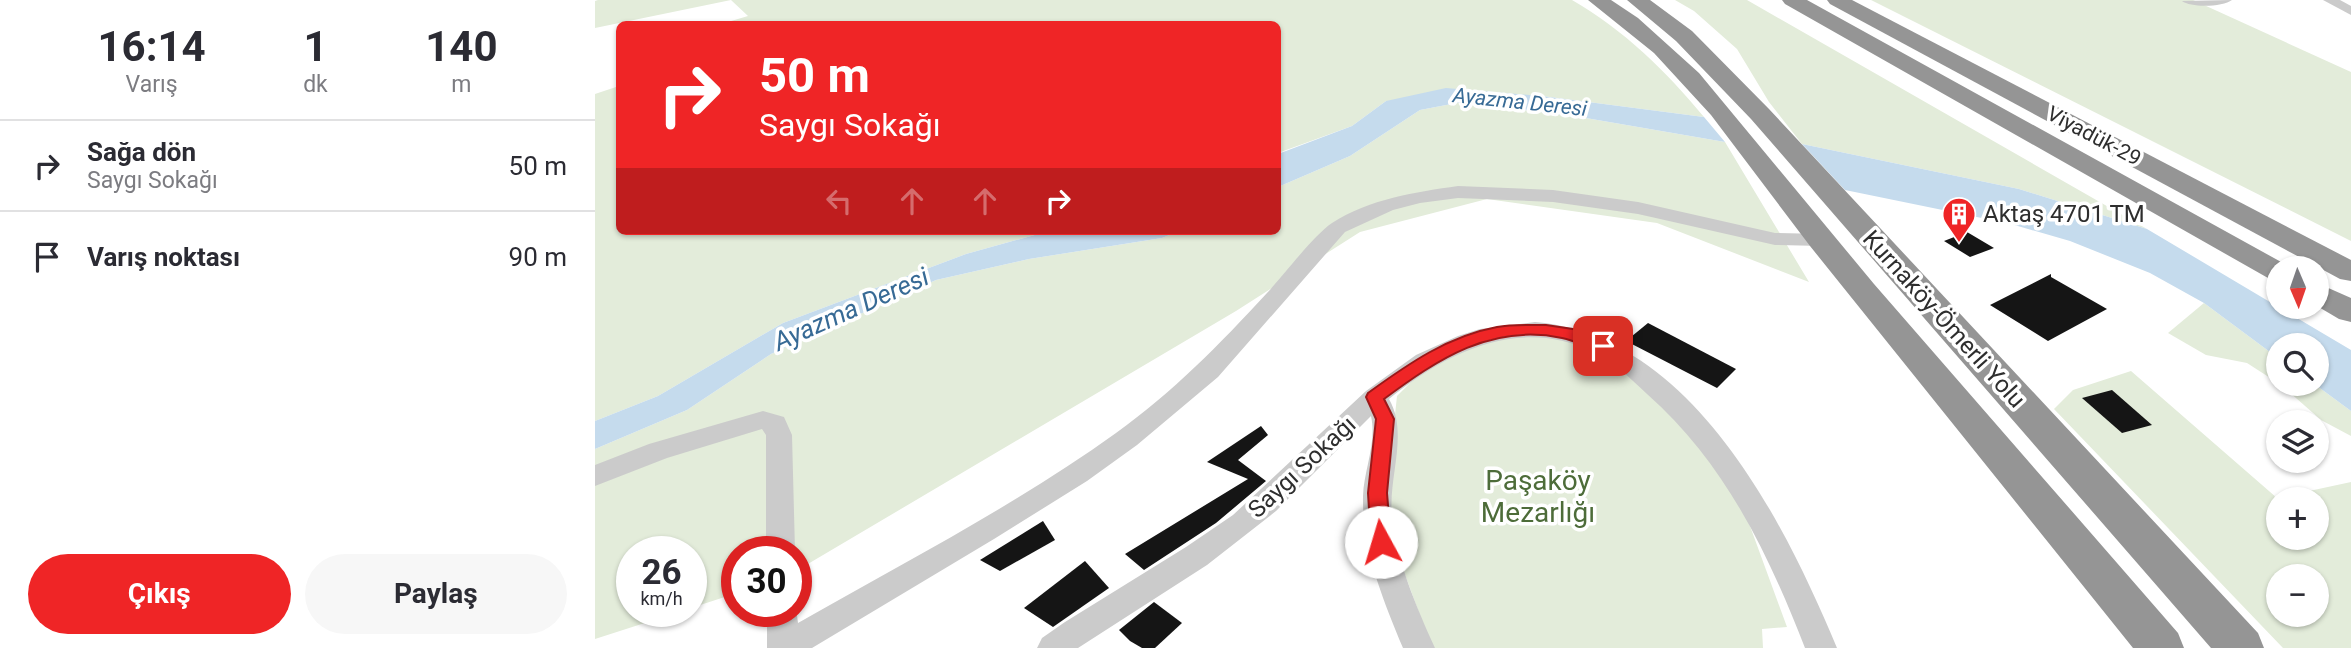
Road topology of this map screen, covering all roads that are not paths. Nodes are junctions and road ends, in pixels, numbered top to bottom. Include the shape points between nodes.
1 (1598, 0) edge
2 (1637, 0) edge
3 (1660, 0) edge
4 (1775, 0) edge
5 (1792, 0) edge
6 (1837, 0) edge
7 (1856, 0) edge
8 (2225, 0) edge
9 (2330, 0) edge
10 (2189, 1) edge
11 (2350, 10) edge
12 (1946, 57) junction
13 (1908, 63) junction
14 (1760, 114) junction
15 (1822, 240) junction
16 (2266, 264) edge
17 (2351, 272) edge
18 (2329, 300) edge
19 (2351, 312) edge
20 (1375, 397) junction
21 (595, 476) edge
22 (781, 536) edge
23 (782, 627) edge
24 (783, 648) edge
25 (1053, 648) edge
26 (1419, 648) edge
27 (1821, 648) edge
28 (2161, 648) edge
29 (2241, 648) edge

1 - 15 highway, Kurnaköy-Ömerli Yolu via 1645,34 1693,79
2 - 14 highway, Kurnaköy-Ömerli Yolu via 1684,36
3 - 14 highway via 1698,25 1728,54
4 - 13 highway
5 - 13 highway, Viyadük-29
6 - 12 highway, Viyadük-29
7 - 12 highway
8 - 10 street
9 - 11 street
12 - 17 highway, Viyadük-29
13 - 16 highway, Viyadük-29
14 - 29 highway, Kurnaköy-Ömerli Yolu
15 - 24 street via 1775,239 1638,208 1553,196 1458,192 1418,197 1373,211 1338,228 1209,371 1128,438 984,531
15 - 28 highway, Kurnaköy-Ömerli Yolu
18 - 19 highway
20 - 25 street, Saygı Sokağı via 1241,524
20 - 26 street via 1385,419 1377,493 1381,542
20 - 27 street, Saygı Sokağı via 1427,359 1476,337 1546,330 1603,346 1674,400 1722,457 1770,533
21 - 22 street via 658,451 764,420 775,424 779,435
23 - 24 street

